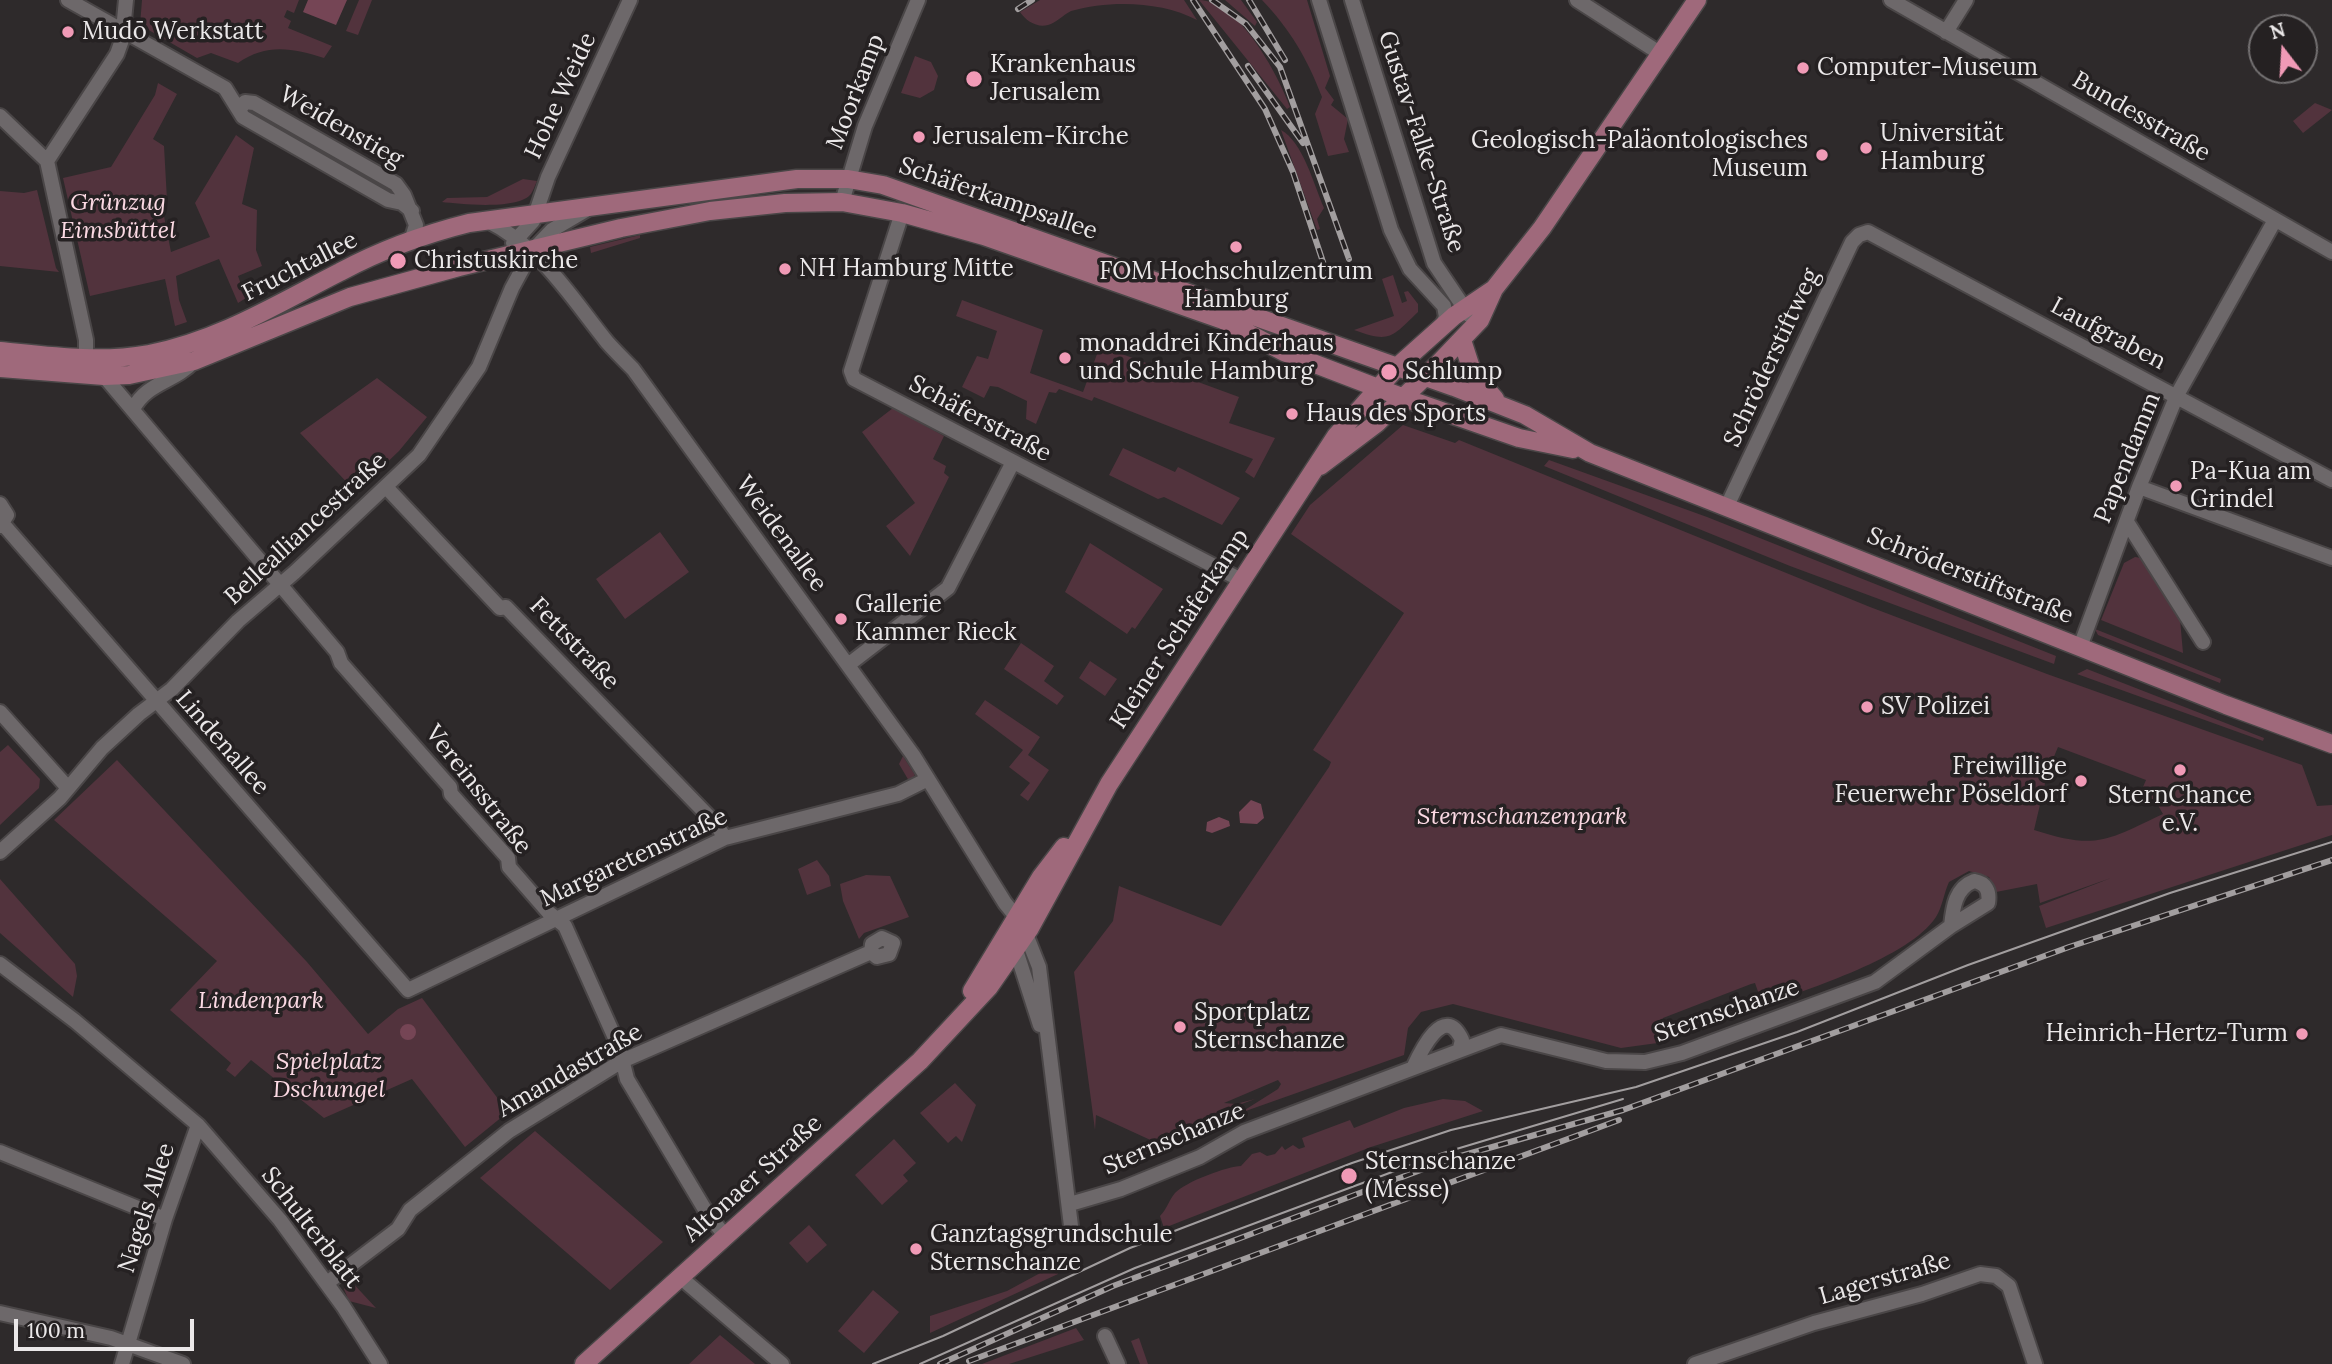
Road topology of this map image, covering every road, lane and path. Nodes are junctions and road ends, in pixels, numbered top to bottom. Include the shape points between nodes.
1 (68, 0) edge
2 (126, 0) edge
3 (629, 0) edge
4 (918, 0) edge
5 (1319, 0) edge
6 (1352, 0) edge
7 (1577, 0) edge
8 (1697, 0) edge
9 (1891, 0) edge
10 (1966, 0) edge
11 (123, 30) junction
12 (1946, 32) junction
13 (1661, 54) junction
14 (0, 116) edge
15 (47, 161) junction
16 (848, 179) junction
17 (842, 202) junction
18 (593, 206) junction
19 (536, 212) junction
20 (902, 213) junction
21 (486, 220) junction
22 (2275, 220) junction
23 (1863, 233) joint
24 (411, 241) junction
25 (525, 245) junction
26 (2332, 253) edge
27 (1494, 289) junction
28 (1465, 308) junction
29 (1441, 328) junction
30 (1466, 336) junction
31 (0, 351) edge
32 (86, 358) junction
33 (194, 361) junction
34 (1397, 367) junction
35 (0, 368) edge
36 (104, 376) junction
37 (1426, 376) junction
38 (1377, 388) junction
39 (2177, 395) junction
40 (1404, 398) junction
41 (1503, 406) junction
42 (133, 409) junction
43 (1590, 453) junction
44 (1013, 462) junction
45 (1318, 467) junction
46 (2332, 480) edge
47 (386, 487) junction
48 (2138, 487) junction
49 (0, 504) edge
50 (1727, 506) junction
51 (2127, 522) junction
52 (2, 525) edge
53 (2332, 558) edge
54 (1241, 580) junction
55 (280, 584) junction
56 (2203, 642) dead end
57 (2080, 647) junction
58 (848, 665) junction
59 (155, 702) junction
60 (0, 712) edge
61 (2332, 744) edge
62 (928, 779) junction
63 (68, 788) junction
64 (1086, 820) junction
65 (725, 838) junction
66 (0, 852) edge
67 (1040, 912) junction
68 (556, 919) junction
69 (1015, 921) junction
70 (1951, 926) dead end
71 (1016, 951) junction
72 (871, 953) dead end
73 (0, 964) edge
74 (1039, 967) junction
75 (408, 990) joint
76 (950, 1027) junction
77 (1046, 1039) junction
78 (1460, 1048) junction
79 (622, 1061) junction
80 (1413, 1068) junction
81 (198, 1125) junction
82 (0, 1152) edge
83 (1070, 1203) junction
84 (165, 1219) junction
85 (1072, 1234) dead end
86 (726, 1237) junction
87 (680, 1277) junction
88 (327, 1283) junction
89 (0, 1313) edge
90 (1105, 1336) dead end
91 (128, 1344) junction
92 (122, 1364) edge
93 (183, 1364) edge
94 (380, 1364) edge
95 (584, 1364) edge
96 (782, 1364) edge
97 (1118, 1364) edge
98 (1695, 1364) edge
99 (2035, 1364) edge

1 - 11 street, Weidenstieg
2 - 11 street
3 - 19 street, Hohe Weide
4 - 16 street, Moorkamp
5 - 29 street, Gustav-Falke-Straße via 1391,230 1410,269 1444,306
6 - 28 street, Gustav-Falke-Straße via 1434,263
7 - 13 street
8 - 13 main road
9 - 12 street, Bundesstraße
10 - 12 street
11 - 15 street via 117,54
11 - 24 street, Weidenstieg via 225,88 243,117 388,200 402,203 412,211 416,229
12 - 22 street, Bundesstraße
13 - 27 main road
14 - 15 street
15 - 32 street
16 - 17 street, Moorkamp
16 - 18 main road, Schäferkampsallee via 797,179
16 - 34 main road, Schäferkampsallee via 954,207
17 - 20 main road, Schäferkampsallee
17 - 25 main road, Schäferkampsallee via 710,211
18 - 19 main road, Schäferkampsallee
18 - 25 street, Bellealliancestraße
19 - 21 main road, Fruchtallee
19 - 25 street
20 - 38 main road, Schäferkampsallee via 984,236 1223,320 1284,352
20 - 44 street, Schäferstraße via 851,371 854,379
21 - 24 main road, Fruchtallee
21 - 25 street, Weidenallee
22 - 26 street, Bundesstraße
22 - 39 street, Papendamm
23 - 39 street, Laufgraben via 1878,234
23 - 50 street, Schröderstiftweg via 1852,242
24 - 32 main road, Fruchtallee via 340,271 223,332 148,354
25 - 33 main road, Fruchtallee via 472,265 350,297
25 - 47 street, Bellealliancestraße via 479,367 435,436
25 - 58 street, Weidenallee via 562,281 633,369
27 - 28 main road, Kleiner Schäferkamp
27 - 30 main road, Kleiner Schäferkamp via 1487,311
28 - 29 main road, Kleiner Schäferkamp
28 - 30 street, Gustav-Falke-Straße via 1470,317
29 - 34 main road, Kleiner Schäferkamp
30 - 37 main road, Kleiner Schäferkamp
30 - 41 main road via 1473,374
31 - 32 main road, Fruchtallee
33 - 36 main road, Fruchtallee
33 - 42 street via 184,372 144,392
34 - 37 main road, Schäferkampsallee
34 - 38 main road, Kleiner Schäferkamp
35 - 36 main road, Fruchtallee
36 - 42 street, Vereinsstraße
37 - 40 main road, Kleiner Schäferkamp
37 - 41 main road, Schröderstiftstraße
38 - 40 main road, Schäferkampsallee
38 - 45 main road, Kleiner Schäferkamp via 1336,436
39 - 46 street, Laufgraben
39 - 48 street, Papendamm
40 - 43 main road, Schröderstiftstraße via 1519,438
40 - 45 main road, Kleiner Schäferkamp
41 - 43 main road, Schröderstiftstraße
42 - 55 street, Vereinsstraße
43 - 50 main road, Schröderstiftstraße
44 - 54 street, Schäferstraße
44 - 58 street via 948,588
45 - 54 main road, Kleiner Schäferkamp
47 - 55 street, Bellealliancestraße
47 - 65 street, Fettstraße via 708,815
48 - 51 street, Papendamm
48 - 53 street
49 - 52 street, Lindenallee via 7,512
50 - 57 main road, Schröderstiftstraße
51 - 56 street
51 - 57 street, Papendamm
52 - 59 street, Lindenallee
54 - 64 main road, Kleiner Schäferkamp
55 - 59 street, Bellealliancestraße
55 - 68 street, Vereinsstraße
57 - 61 main road, Schröderstiftstraße
58 - 62 street, Weidenallee
59 - 63 street, Bellealliancestraße via 102,748
59 - 75 street, Lindenallee
60 - 63 street
62 - 65 street, Margaretenstraße via 898,794
62 - 69 street, Weidenallee
63 - 66 street, Bellealliancestraße
64 - 67 main road, Kleiner Schäferkamp
64 - 69 main road, Kleiner Schäferkamp via 1047,869
65 - 68 street, Margaretenstraße
67 - 69 main road, Kleiner Schäferkamp
67 - 74 street
68 - 75 street, Margaretenstraße
68 - 79 street, Vereinsstraße via 566,929
69 - 71 main road, Kleiner Schäferkamp
69 - 74 street, Weidenallee
69 - 76 main road, Altonaer Straße
70 - 78 street, Sternschanze via 1875,982 1657,1060 1606,1061 1501,1035
71 - 76 main road, Altonaer Straße
71 - 77 street
72 - 79 street, Amandastraße
73 - 81 street, Schulterblatt
74 - 77 street
76 - 86 main road, Altonaer Straße via 920,1061
77 - 83 street
78 - 80 street, Sternschanze
78 - 80 street via 1462,1041 1456,1031 1447,1027 1436,1031
79 - 86 street, Vereinsstraße via 628,1081 706,1213
79 - 88 street, Amandastraße via 509,1131
80 - 83 street, Sternschanze via 1244,1132 1200,1157 1121,1189
81 - 84 street, Nagels Allee
81 - 88 street, Schulterblatt
82 - 84 street
83 - 85 street
84 - 91 street, Nagels Allee
86 - 87 main road, Altonaer Straße
87 - 95 main road, Altonaer Straße
87 - 96 street
88 - 94 street, Schulterblatt
89 - 91 street
90 - 97 street
91 - 92 street, Nagels Allee
91 - 93 street
98 - 99 street, Lagerstraße via 1980,1274 1996,1276 2009,1286

